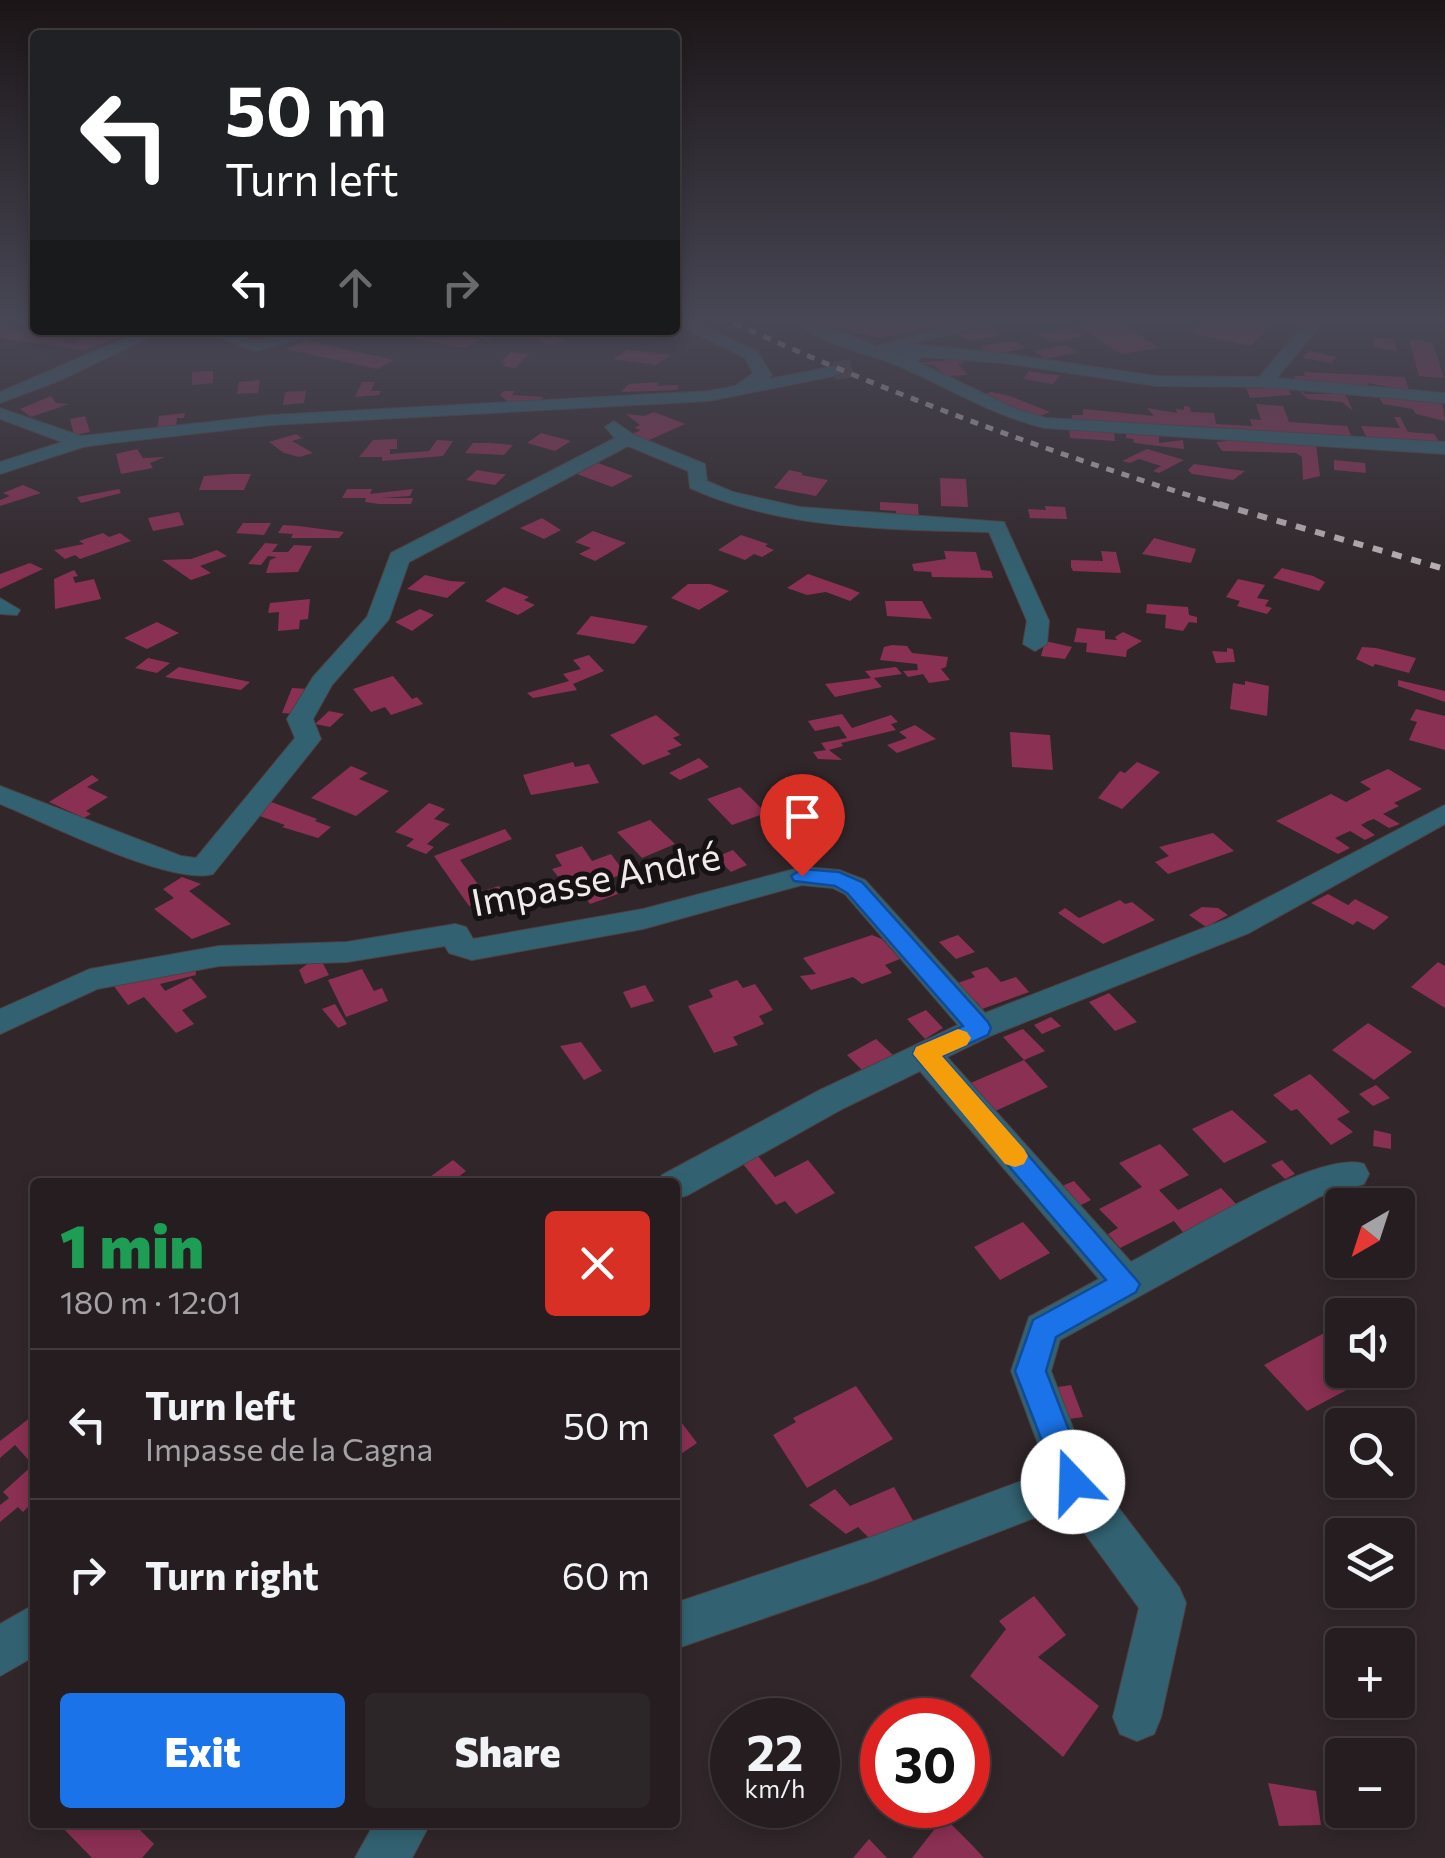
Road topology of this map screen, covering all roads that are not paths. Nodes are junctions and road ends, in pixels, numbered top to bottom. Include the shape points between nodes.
1 (503, 410) edge
2 (591, 410) edge
3 (1006, 410) edge
4 (0, 412) edge
5 (628, 438) junction
6 (80, 442) junction
7 (1445, 448) edge
8 (0, 468) edge
9 (1035, 644) dead end
10 (0, 794) edge
11 (1445, 813) edge
12 (0, 1022) edge
13 (979, 1028) junction
14 (925, 1054) junction
15 (1351, 1174) dead end
16 (680, 1182) edge
17 (1126, 1284) junction
18 (1073, 1482) junction
19 (680, 1624) edge
20 (30, 1631) edge
21 (0, 1653) edge
22 (1136, 1717) dead end
23 (402, 1828) edge
24 (381, 1858) edge

1 - 6 street via 271,420
2 - 5 street
3 - 7 street via 1045,423
4 - 6 street
5 - 9 street via 698,468 697,484 718,496 792,511 997,526 1038,621
5 - 10 street via 398,558 378,618 322,682 300,719 308,739 203,868 176,865
6 - 8 street
11 - 13 street via 1238,926
12 - 13 street, Impasse André via 90,980 218,956 347,952 455,934 460,946 472,950 643,919 812,876 854,888
13 - 14 street
14 - 16 street
14 - 17 street
15 - 17 street via 1308,1185
17 - 18 street via 1044,1329 1031,1371
18 - 19 street
18 - 22 street via 1163,1602
20 - 21 street
23 - 24 street

